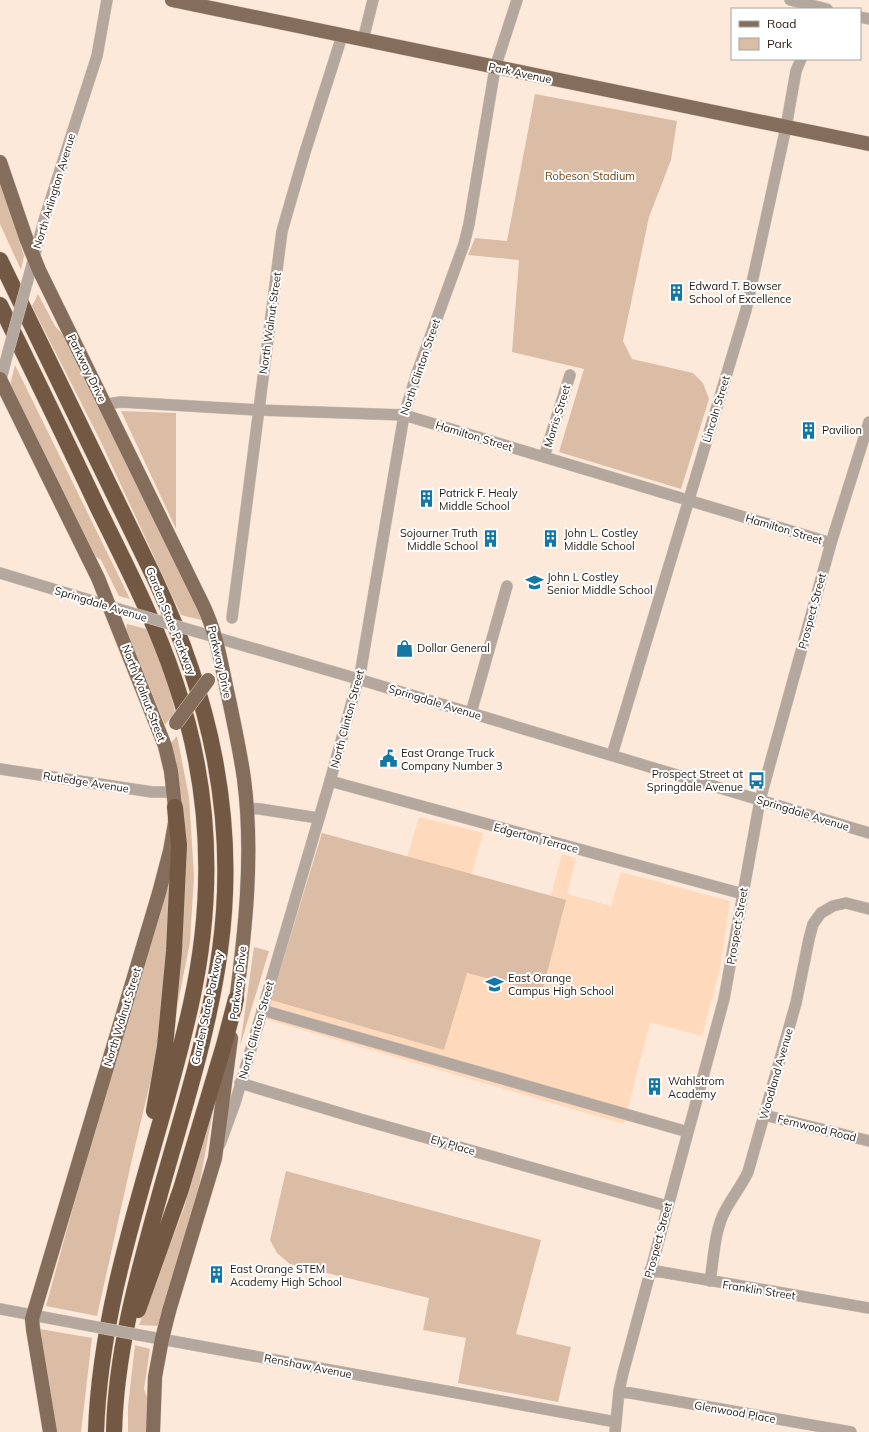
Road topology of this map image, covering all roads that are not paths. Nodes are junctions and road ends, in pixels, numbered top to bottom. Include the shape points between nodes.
1 (107, 0) edge
2 (172, 0) edge
3 (373, 0) edge
4 (517, 0) edge
5 (790, 0) edge
6 (823, 6) edge
7 (342, 36) junction
8 (363, 40) junction
9 (801, 60) edge
10 (495, 68) junction
11 (786, 127) junction
12 (869, 144) edge
13 (0, 162) edge
14 (34, 257) junction
15 (0, 260) edge
16 (0, 304) edge
17 (570, 375) dead end
18 (0, 380) edge
19 (105, 405) junction
20 (258, 410) junction
21 (404, 415) junction
22 (869, 422) edge
23 (544, 457) junction
24 (689, 500) junction
25 (831, 543) junction
26 (0, 574) edge
27 (507, 586) dead end
28 (110, 606) junction
29 (232, 618) dead end
30 (217, 638) junction
31 (358, 679) junction
32 (228, 696) junction
33 (470, 713) junction
34 (165, 746) junction
35 (612, 755) junction
36 (0, 768) edge
37 (330, 781) junction
38 (174, 799) junction
39 (760, 800) junction
40 (247, 808) junction
41 (318, 818) junction
42 (869, 833) edge
43 (743, 894) junction
44 (869, 909) edge
45 (236, 999) junction
46 (262, 1010) junction
47 (240, 1083) junction
48 (764, 1115) junction
49 (688, 1132) junction
50 (869, 1141) edge
51 (215, 1158) junction
52 (667, 1206) junction
53 (134, 1217) junction
54 (650, 1270) junction
55 (710, 1281) junction
56 (869, 1308) edge
57 (0, 1309) edge
58 (33, 1315) junction
59 (162, 1339) junction
60 (119, 1367) junction
61 (619, 1391) junction
62 (616, 1427) edge
63 (50, 1432) edge
64 (96, 1432) edge
65 (114, 1432) edge
66 (153, 1432) edge
67 (851, 1432) edge

1 - 14 street, North Arlington Avenue via 95,60
2 - 7 main road, Park Avenue
3 - 8 street
4 - 10 street, North Clinton Street
5 - 6 street
7 - 8 main road, Park Avenue
7 - 20 street, North Walnut Street via 282,231
8 - 10 main road, Park Avenue
9 - 11 street, Lincoln Street
10 - 11 main road, Park Avenue
10 - 21 street, North Clinton Street via 464,244
11 - 12 main road, Park Avenue
11 - 24 street, Lincoln Street via 746,310
13 - 14 main road, Parkway Drive
14 - 18 street, North Arlington Avenue, bridge
14 - 19 main road, Parkway Drive
15 - 60 highway, Garden State Parkway via 178,631 206,716 222,804 226,848 225,893 221,945 212,996 136,1280
16 - 53 highway, Garden State Parkway via 154,627 184,708 200,779 207,872 206,907 199,965 182,1042
17 - 23 street, Morris Street
18 - 28 main road via 93,566
19 - 20 street, Hamilton Street via 121,402
19 - 30 main road, Parkway Drive via 206,609
20 - 21 street, Hamilton Street
20 - 29 street, North Walnut Street
21 - 23 street, Hamilton Street
21 - 31 street, North Clinton Street
22 - 25 street, Prospect Street
23 - 24 street, Hamilton Street
24 - 25 street, Hamilton Street
24 - 35 street, Lincoln Street
25 - 39 street, Prospect Street
26 - 28 street, Springdale Avenue
27 - 33 street
28 - 30 street, Springdale Avenue, bridge
28 - 34 main road, North Walnut Street
30 - 31 street, Springdale Avenue
30 - 32 main road, Parkway Drive
31 - 33 street, Springdale Avenue
31 - 37 street, North Clinton Street
32 - 34 main road, bridge via 220,680 215,677 208,680 167,736
32 - 40 main road, Parkway Drive
33 - 35 street, Springdale Avenue
34 - 38 main road, North Walnut Street
35 - 39 street, Springdale Avenue
36 - 38 street, Rutledge Avenue via 152,792
37 - 41 street, North Clinton Street
37 - 43 street, Edgerton Terrace
38 - 53 highway via 179,859 166,1037
38 - 58 main road, North Walnut Street via 175,824 159,893
39 - 42 street, Springdale Avenue
39 - 43 street, Prospect Street
40 - 41 street
40 - 45 main road, Parkway Drive via 246,912
41 - 46 street, North Clinton Street
43 - 49 street, Prospect Street via 724,999
44 - 48 street, Woodland Avenue via 846,903 833,906 821,913 813,924 796,1003
45 - 51 main road, Parkway Drive
45 - 60 highway via 181,1188
46 - 47 street, North Clinton Street
46 - 49 street
47 - 51 street, North Clinton Street via 232,1114
47 - 52 street, Ely Place
48 - 50 street, Fernwood Road
48 - 55 street, Woodland Avenue via 748,1172 720,1222
49 - 52 street, Prospect Street
51 - 59 main road, North Clinton Street
52 - 54 street, Prospect Street
53 - 64 highway, Garden State Parkway via 104,1343
54 - 55 street, Franklin Street
54 - 61 street, Prospect Street
55 - 56 street, Franklin Street
57 - 58 street, Renshaw Avenue
58 - 59 street, Renshaw Avenue, bridge
58 - 63 main road, North Walnut Street via 33,1329
59 - 62 street, Renshaw Avenue
59 - 66 main road, North Clinton Street via 155,1377
60 - 65 highway, Garden State Parkway
61 - 62 street, Prospect Street
61 - 67 street, Glenwood Place

